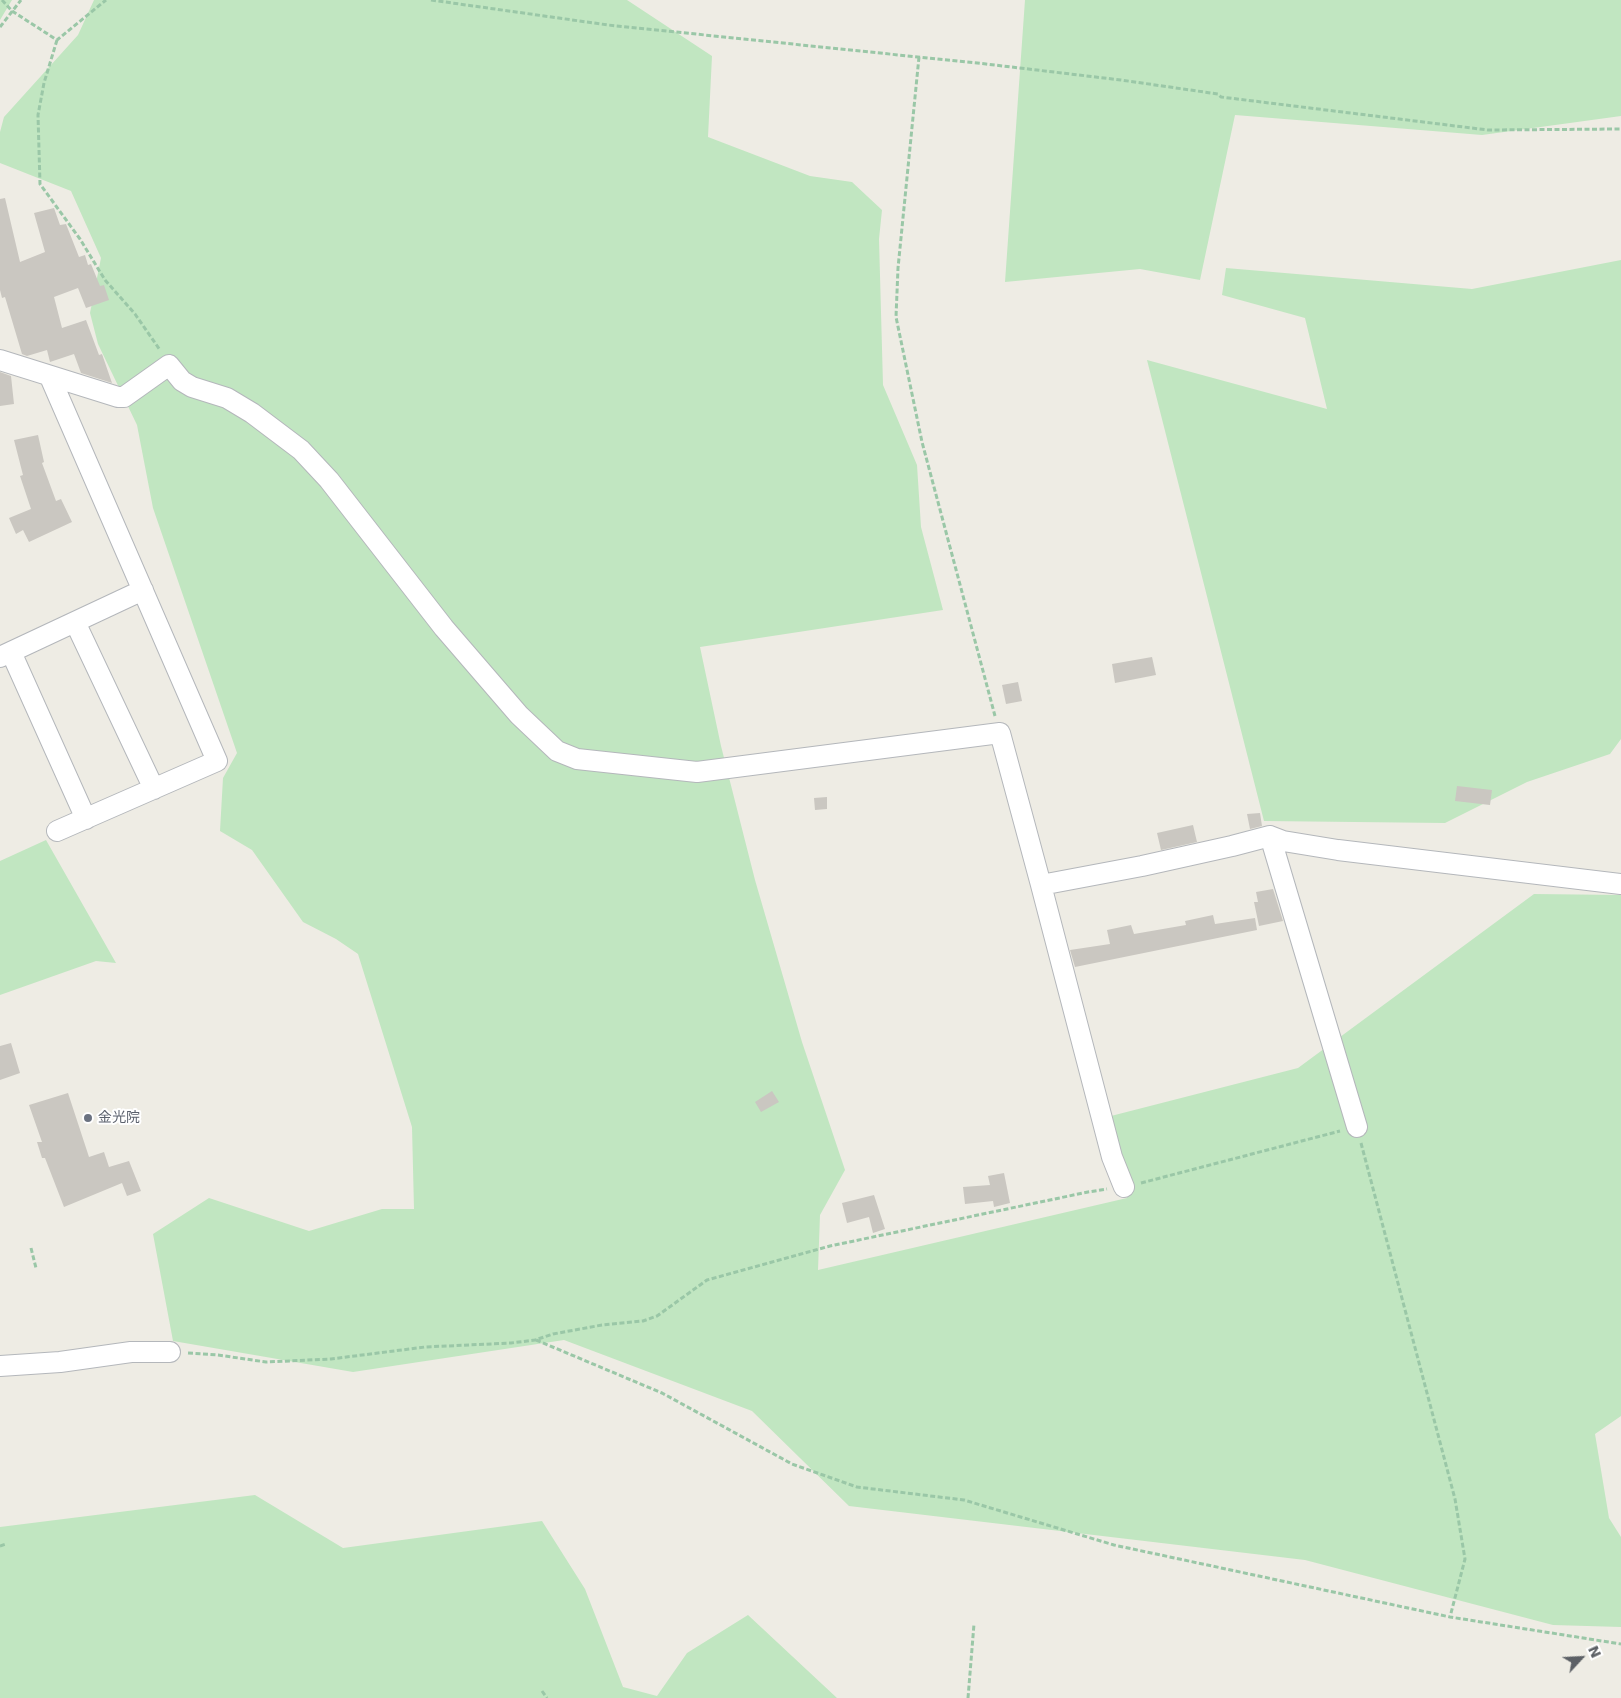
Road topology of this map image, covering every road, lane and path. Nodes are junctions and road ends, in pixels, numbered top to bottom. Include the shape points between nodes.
1 (2, 0) edge
2 (21, 0) edge
3 (106, 0) edge
4 (430, 0) edge
5 (12, 11) junction
6 (0, 27) edge
7 (57, 40) junction
8 (919, 57) junction
9 (1621, 129) edge
10 (0, 360) edge
11 (169, 365) junction
12 (50, 377) junction
13 (143, 590) junction
14 (75, 622) junction
15 (6, 654) edge
16 (1000, 733) junction
17 (154, 789) junction
18 (86, 819) junction
19 (57, 831) dead end
20 (1270, 836) junction
21 (1621, 884) edge
22 (1041, 885) junction
23 (1357, 1127) junction
24 (1124, 1187) junction
25 (31, 1248) dead end
26 (36, 1268) dead end
27 (535, 1340) junction
28 (170, 1352) joint
29 (0, 1366) edge
30 (0, 1542) edge
31 (0, 1546) edge
32 (1450, 1617) junction
33 (974, 1624) dead end
34 (1621, 1644) edge
35 (542, 1691) dead end
36 (548, 1698) edge
37 (968, 1698) edge

1 - 5 path
2 - 5 path
3 - 7 path
4 - 8 path via 608,25
5 - 6 path
5 - 7 path
7 - 11 path via 38,115 40,184 105,280 135,314
8 - 9 path via 1111,79 1221,97 1488,130
8 - 16 path via 896,317 922,442
10 - 12 street
11 - 12 street via 124,397
11 - 16 street via 182,381 244,408 301,450 330,480 444,628 520,715 557,751 577,759 697,772
12 - 13 street
13 - 14 street
13 - 17 street via 216,761
14 - 15 street
14 - 17 street
15 - 18 street
16 - 22 street
17 - 18 street
18 - 19 street
20 - 21 street via 1338,850
20 - 22 street
20 - 23 street
22 - 24 street via 1112,1157
23 - 24 path
23 - 32 path via 1455,1499 1464,1559
24 - 27 path via 830,1246 707,1280 657,1316 643,1321 602,1325
25 - 26 path
27 - 28 path via 425,1347 281,1362
27 - 32 path via 662,1393 792,1464 857,1487 964,1500 1114,1545
28 - 29 street via 130,1352
30 - 31 path via 6,1544
32 - 34 path
33 - 37 path
35 - 36 path

